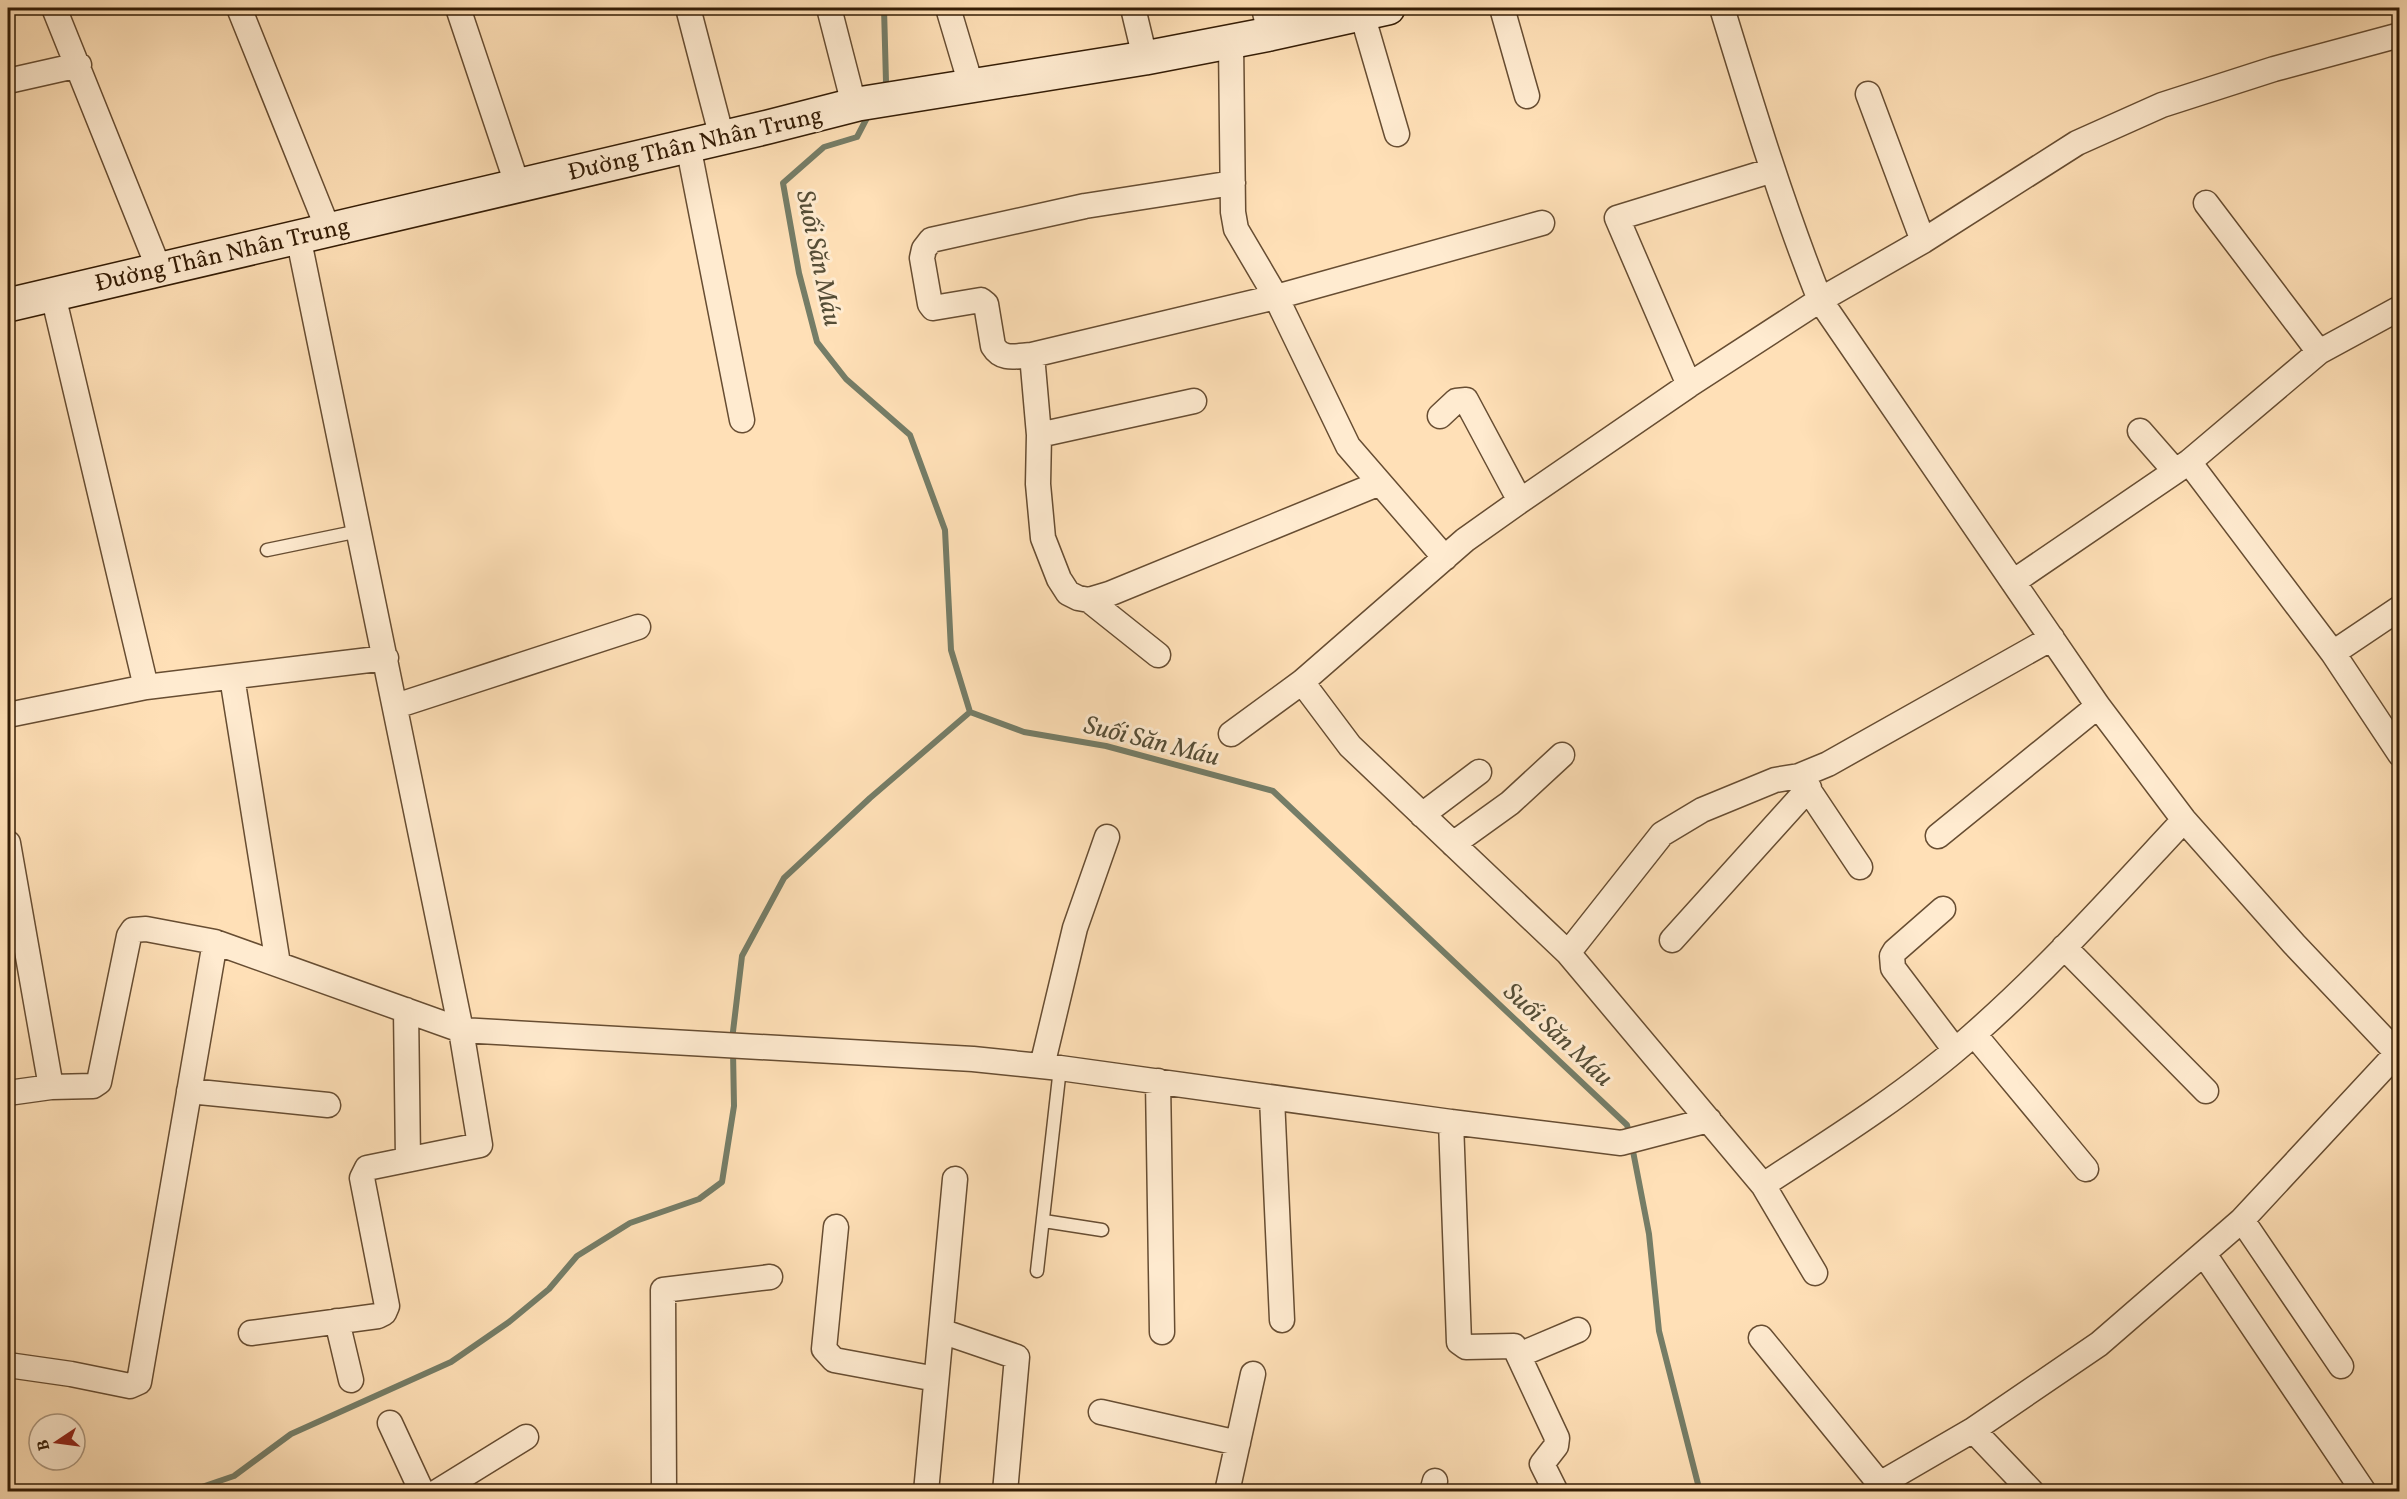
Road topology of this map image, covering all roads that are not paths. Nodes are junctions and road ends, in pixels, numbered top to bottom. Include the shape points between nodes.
1 (54, 8) edge
2 (239, 8) edge
3 (458, 8) edge
4 (688, 8) edge
5 (829, 8) edge
6 (948, 8) edge
7 (1133, 8) edge
8 (1502, 8) edge
9 (1722, 8) edge
10 (1358, 12) edge
11 (1267, 21) edge
12 (2400, 35) edge
13 (1231, 42) junction
14 (1145, 58) junction
15 (79, 65) junction
16 (8, 81) edge
17 (971, 85) junction
18 (1868, 94) dead end
19 (1527, 96) dead end
20 (856, 104) junction
21 (1397, 134) dead end
22 (722, 138) junction
23 (688, 145) junction
24 (1773, 170) junction
25 (1233, 183) junction
26 (517, 184) junction
27 (2206, 203) dead end
28 (1542, 223) dead end
29 (313, 232) junction
30 (1923, 241) junction
31 (159, 269) junction
32 (53, 295) junction
33 (1276, 297) junction
34 (1820, 300) junction
35 (8, 305) edge
36 (2400, 308) edge
37 (2319, 352) junction
38 (1032, 355) junction
39 (1689, 385) junction
40 (1194, 401) dead end
41 (1440, 416) dead end
42 (742, 420) dead end
43 (2140, 431) dead end
44 (1039, 435) junction
45 (2182, 467) junction
46 (1380, 483) junction
47 (1520, 501) junction
48 (359, 531) junction
49 (267, 550) dead end
50 (1445, 558) junction
51 (2013, 582) junction
52 (1089, 600) junction
53 (2400, 608) edge
54 (638, 627) dead end
55 (2052, 638) junction
56 (2333, 653) junction
57 (1158, 655) dead end
58 (386, 658) junction
59 (232, 677) junction
60 (1302, 682) junction
61 (146, 687) junction
62 (396, 706) junction
63 (2098, 706) junction
64 (8, 715) edge
65 (1231, 734) dead end
66 (2400, 754) edge
67 (1562, 755) dead end
68 (1479, 772) dead end
69 (1804, 782) junction
70 (1422, 815) junction
71 (2184, 820) junction
72 (1938, 836) dead end
73 (1107, 837) dead end
74 (8, 843) edge
75 (1453, 844) junction
76 (1860, 867) dead end
77 (1943, 909) dead end
78 (1672, 940) dead end
79 (215, 942) junction
80 (2064, 947) junction
81 (1568, 953) junction
82 (278, 964) junction
83 (406, 1010) junction
84 (461, 1030) junction
85 (1974, 1035) junction
86 (1955, 1050) junction
87 (2399, 1053) edge
88 (1051, 1067) junction
89 (1158, 1082) junction
90 (51, 1087) junction
91 (189, 1090) junction
92 (2206, 1091) dead end
93 (8, 1093) edge
94 (1272, 1098) junction
95 (328, 1106) dead end
96 (1709, 1120) junction
97 (1451, 1122) junction
98 (408, 1159) junction
99 (2086, 1169) dead end
100 (955, 1179) dead end
101 (1763, 1185) junction
102 (2242, 1220) junction
103 (1044, 1221) junction
104 (836, 1227) dead end
105 (1102, 1230) dead end
106 (2204, 1254) junction
107 (1038, 1271) dead end
108 (1815, 1273) dead end
109 (770, 1277) dead end
110 (1282, 1320) dead end
111 (337, 1322) junction
112 (941, 1330) junction
113 (1578, 1330) dead end
114 (1162, 1332) dead end
115 (251, 1333) dead end
116 (1761, 1338) dead end
117 (1519, 1355) junction
118 (8, 1365) edge
119 (2341, 1366) dead end
120 (1253, 1374) dead end
121 (936, 1378) junction
122 (351, 1380) dead end
123 (1101, 1412) dead end
124 (390, 1423) dead end
125 (1973, 1430) junction
126 (526, 1437) dead end
127 (1238, 1443) junction
128 (1877, 1488) edge
129 (422, 1491) edge
130 (437, 1491) edge
131 (664, 1491) edge
132 (926, 1491) edge
133 (1005, 1491) edge
134 (1227, 1491) edge
135 (1556, 1491) edge
136 (2032, 1491) edge
137 (2364, 1491) edge

1 - 15 street
2 - 29 street
3 - 26 street
4 - 22 street
5 - 20 street
6 - 17 street
7 - 14 street
8 - 19 street
9 - 24 street
10 - 11 street, Đường Thân Nhân Trung
10 - 21 street
11 - 13 street, Đường Thân Nhân Trung
12 - 30 street via 2162,105 2077,143
13 - 14 street, Đường Thân Nhân Trung
13 - 25 street
14 - 17 street, Đường Thân Nhân Trung
15 - 16 street
15 - 31 street
17 - 20 street, Đường Thân Nhân Trung
18 - 30 street
20 - 22 street, Đường Thân Nhân Trung
22 - 23 street, Đường Thân Nhân Trung
23 - 26 street, Đường Thân Nhân Trung
23 - 42 street
24 - 34 street
24 - 39 street via 1617,218
25 - 33 street via 1236,229
25 - 38 street via 1085,206 931,240 922,258 933,308 981,300 986,304 996,351 1004,357
26 - 29 street, Đường Thân Nhân Trung
27 - 37 street
28 - 33 street
29 - 31 street, Đường Thân Nhân Trung
29 - 48 street
30 - 34 street
31 - 32 street, Đường Thân Nhân Trung
32 - 35 street, Đường Thân Nhân Trung
32 - 61 street
33 - 38 street
33 - 46 street via 1348,446
34 - 39 street
34 - 51 street
36 - 37 street
37 - 45 street
38 - 44 street
39 - 47 street
40 - 44 street
41 - 47 street via 1456,401 1466,400
43 - 45 street
44 - 52 street via 1043,538 1068,593
45 - 51 street
45 - 56 street
46 - 50 street
46 - 52 street
47 - 50 street
48 - 49 lane
48 - 58 street
50 - 60 street
51 - 55 street
52 - 57 street
53 - 56 street
54 - 62 street
55 - 63 street
55 - 69 street via 1828,764
56 - 66 street
58 - 59 street
58 - 62 street
59 - 61 street
59 - 82 street
60 - 65 street
60 - 70 street via 1350,747
61 - 64 street
62 - 84 street
63 - 71 street
63 - 72 street
67 - 75 street via 1510,803
68 - 70 street
69 - 76 street
69 - 78 street
69 - 81 street via 1775,780 1702,810 1662,834
70 - 75 street
71 - 80 street
71 - 87 street via 2294,944
73 - 88 street via 1075,928
74 - 90 street
75 - 81 street
77 - 86 street via 1895,951 1891,961
79 - 82 street
79 - 90 street via 133,930 99,1082 93,1086
79 - 91 street
80 - 85 street
80 - 92 street
81 - 96 street
82 - 83 street
83 - 84 street
83 - 98 street
84 - 88 street via 974,1059
84 - 98 street via 480,1145
85 - 86 street
85 - 99 street
86 - 101 street via 1879,1110
87 - 102 street
88 - 89 street
88 - 103 lane
89 - 94 street
89 - 114 street
90 - 93 street
91 - 95 street
91 - 118 street via 139,1382 130,1386
94 - 97 street
94 - 110 street
96 - 97 street via 1631,1141
96 - 101 street
97 - 117 street via 1459,1342 1466,1347 1514,1346
98 - 111 street via 363,1171 387,1306 384,1313
100 - 112 street
101 - 108 street
102 - 106 street
102 - 119 street
103 - 105 lane
103 - 107 lane
104 - 121 street via 824,1349 828,1356
106 - 125 street via 2099,1344
106 - 137 street
109 - 131 street via 663,1290
111 - 115 street
111 - 122 street
112 - 121 street
112 - 133 street via 1017,1357
113 - 117 street
116 - 128 street
117 - 135 street via 1557,1438 1556,1446 1542,1464
120 - 127 street
121 - 132 street
123 - 127 street
124 - 129 street
125 - 128 street
125 - 136 street
126 - 130 street
127 - 134 street

